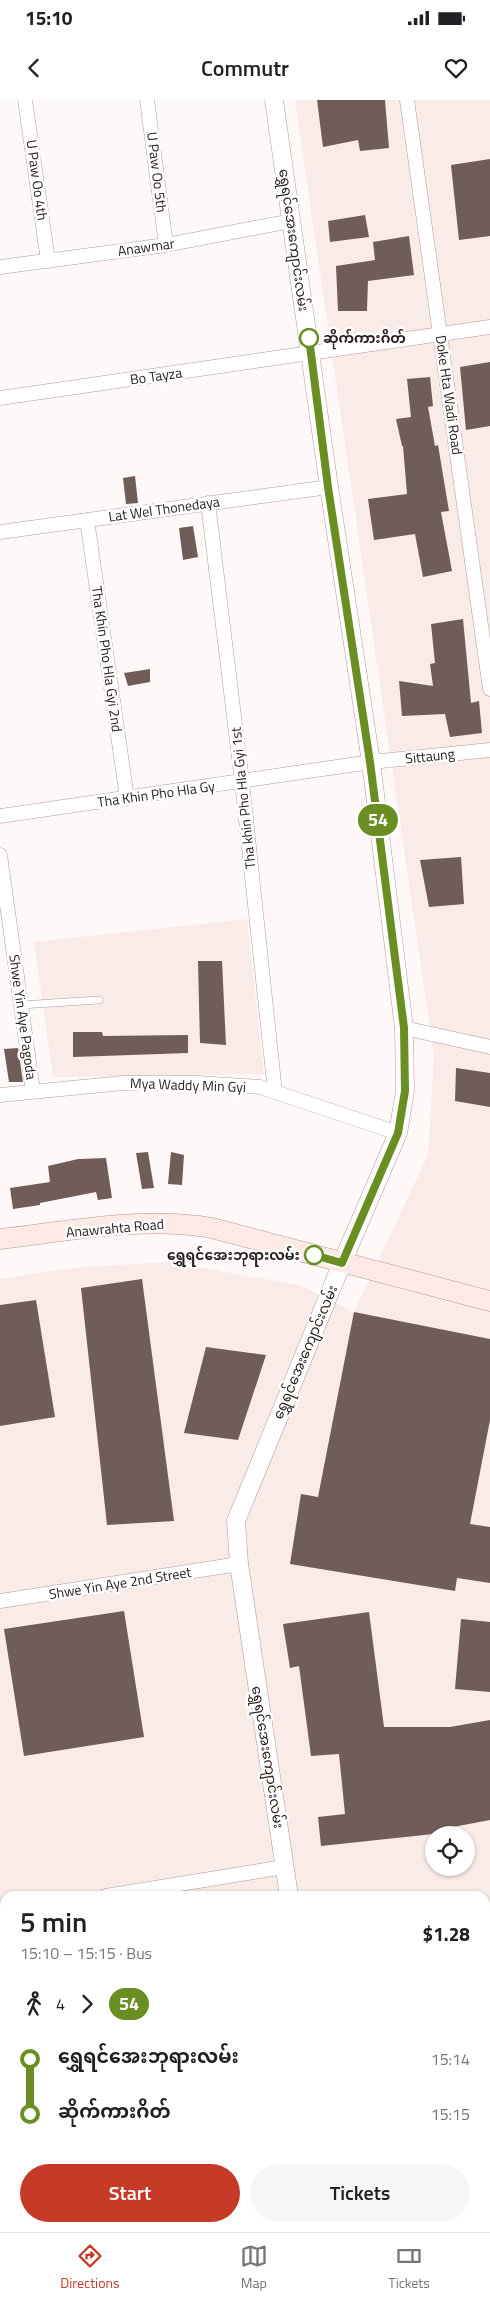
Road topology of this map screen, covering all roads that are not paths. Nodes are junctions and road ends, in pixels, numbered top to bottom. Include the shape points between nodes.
1 (25, 100) edge
2 (147, 100) edge
3 (274, 100) edge
4 (407, 100) edge
5 (291, 221) junction
6 (166, 245) junction
7 (48, 261) junction
8 (0, 267) edge
9 (490, 327) edge
10 (440, 334) junction
11 (312, 354) junction
12 (0, 398) edge
13 (328, 487) junction
14 (208, 503) junction
15 (87, 520) junction
16 (0, 532) edge
17 (490, 689) edge
18 (490, 750) edge
19 (370, 762) junction
20 (242, 782) junction
21 (126, 798) junction
22 (0, 816) edge
23 (0, 854) edge
24 (99, 1000) dead end
25 (21, 1005) junction
26 (404, 1028) junction
27 (490, 1047) edge
28 (33, 1090) junction
29 (275, 1092) junction
30 (0, 1095) edge
31 (398, 1133) junction
32 (0, 1240) edge
33 (342, 1263) junction
34 (490, 1301) edge
35 (239, 1564) junction
36 (0, 1601) edge
37 (284, 1867) junction
38 (137, 1891) edge
39 (288, 1891) edge

1 - 7 street, U Paw Oo 4th
2 - 6 street, U Paw Oo 5th
3 - 5 street, ရွှေရင်အေးကျောင်းလမ်း
4 - 10 street, Doke Hta Wadi Road
5 - 6 street, Anawmar
5 - 11 street, ရွှေရင်အေးကျောင်းလမ်း
6 - 7 street, Anawmar
7 - 8 street, Anawmar
9 - 10 street, Bo Tayza
10 - 11 street, Bo Tayza
10 - 17 street, Doke Hta Wadi Road
11 - 12 street, Bo Tayza
11 - 13 street, ရွှေရင်အေးကျောင်းလမ်း
13 - 14 street, Lat Wel Thonedaya
13 - 19 street, ရွှေရင်အေးကျောင်းလမ်း
14 - 15 street, Lat Wel Thonedaya
14 - 20 street, Tha khin Pho Hla Gyi 1st
15 - 16 street, Lat Wel Thonedaya
15 - 21 street, Tha Khin Pho Hla Gyi 2nd
18 - 19 street, Sittaung
19 - 20 street, Tha Khin Pho Hla Gy
19 - 26 street, ရွှေရင်အေးကျောင်းလမ်း
20 - 21 street, Tha Khin Pho Hla Gy
20 - 29 street, Tha khin Pho Hla Gyi 1st
21 - 22 street, Tha Khin Pho Hla Gy
23 - 25 street, Shwe Yin Aye Pagoda
24 - 25 lane
25 - 28 street, Shwe Yin Aye Pagoda
26 - 27 street
26 - 31 street, ရွှေရင်အေးကျောင်းလမ်း via 405,1091
28 - 29 street, Mya Waddy Min Gyi via 123,1083 197,1083 260,1087
28 - 30 street, Mya Waddy Min Gyi
29 - 31 street, Mya Waddy Min Gyi
31 - 33 street, ရွှေရင်အေးကျောင်းလမ်း
32 - 33 main road, Anawrahta Road via 148,1222 184,1223
33 - 34 main road, Anawrahta Road
33 - 35 street, ရွှေရင်အေးကျောင်းလမ်း via 236,1520
35 - 36 street, Shwe Yin Aye 2nd Street
35 - 37 street, ရွှေရင်အေးကျောင်းလမ်း
37 - 38 street
37 - 39 street, ရွှေရင်အေးကျောင်းလမ်း

